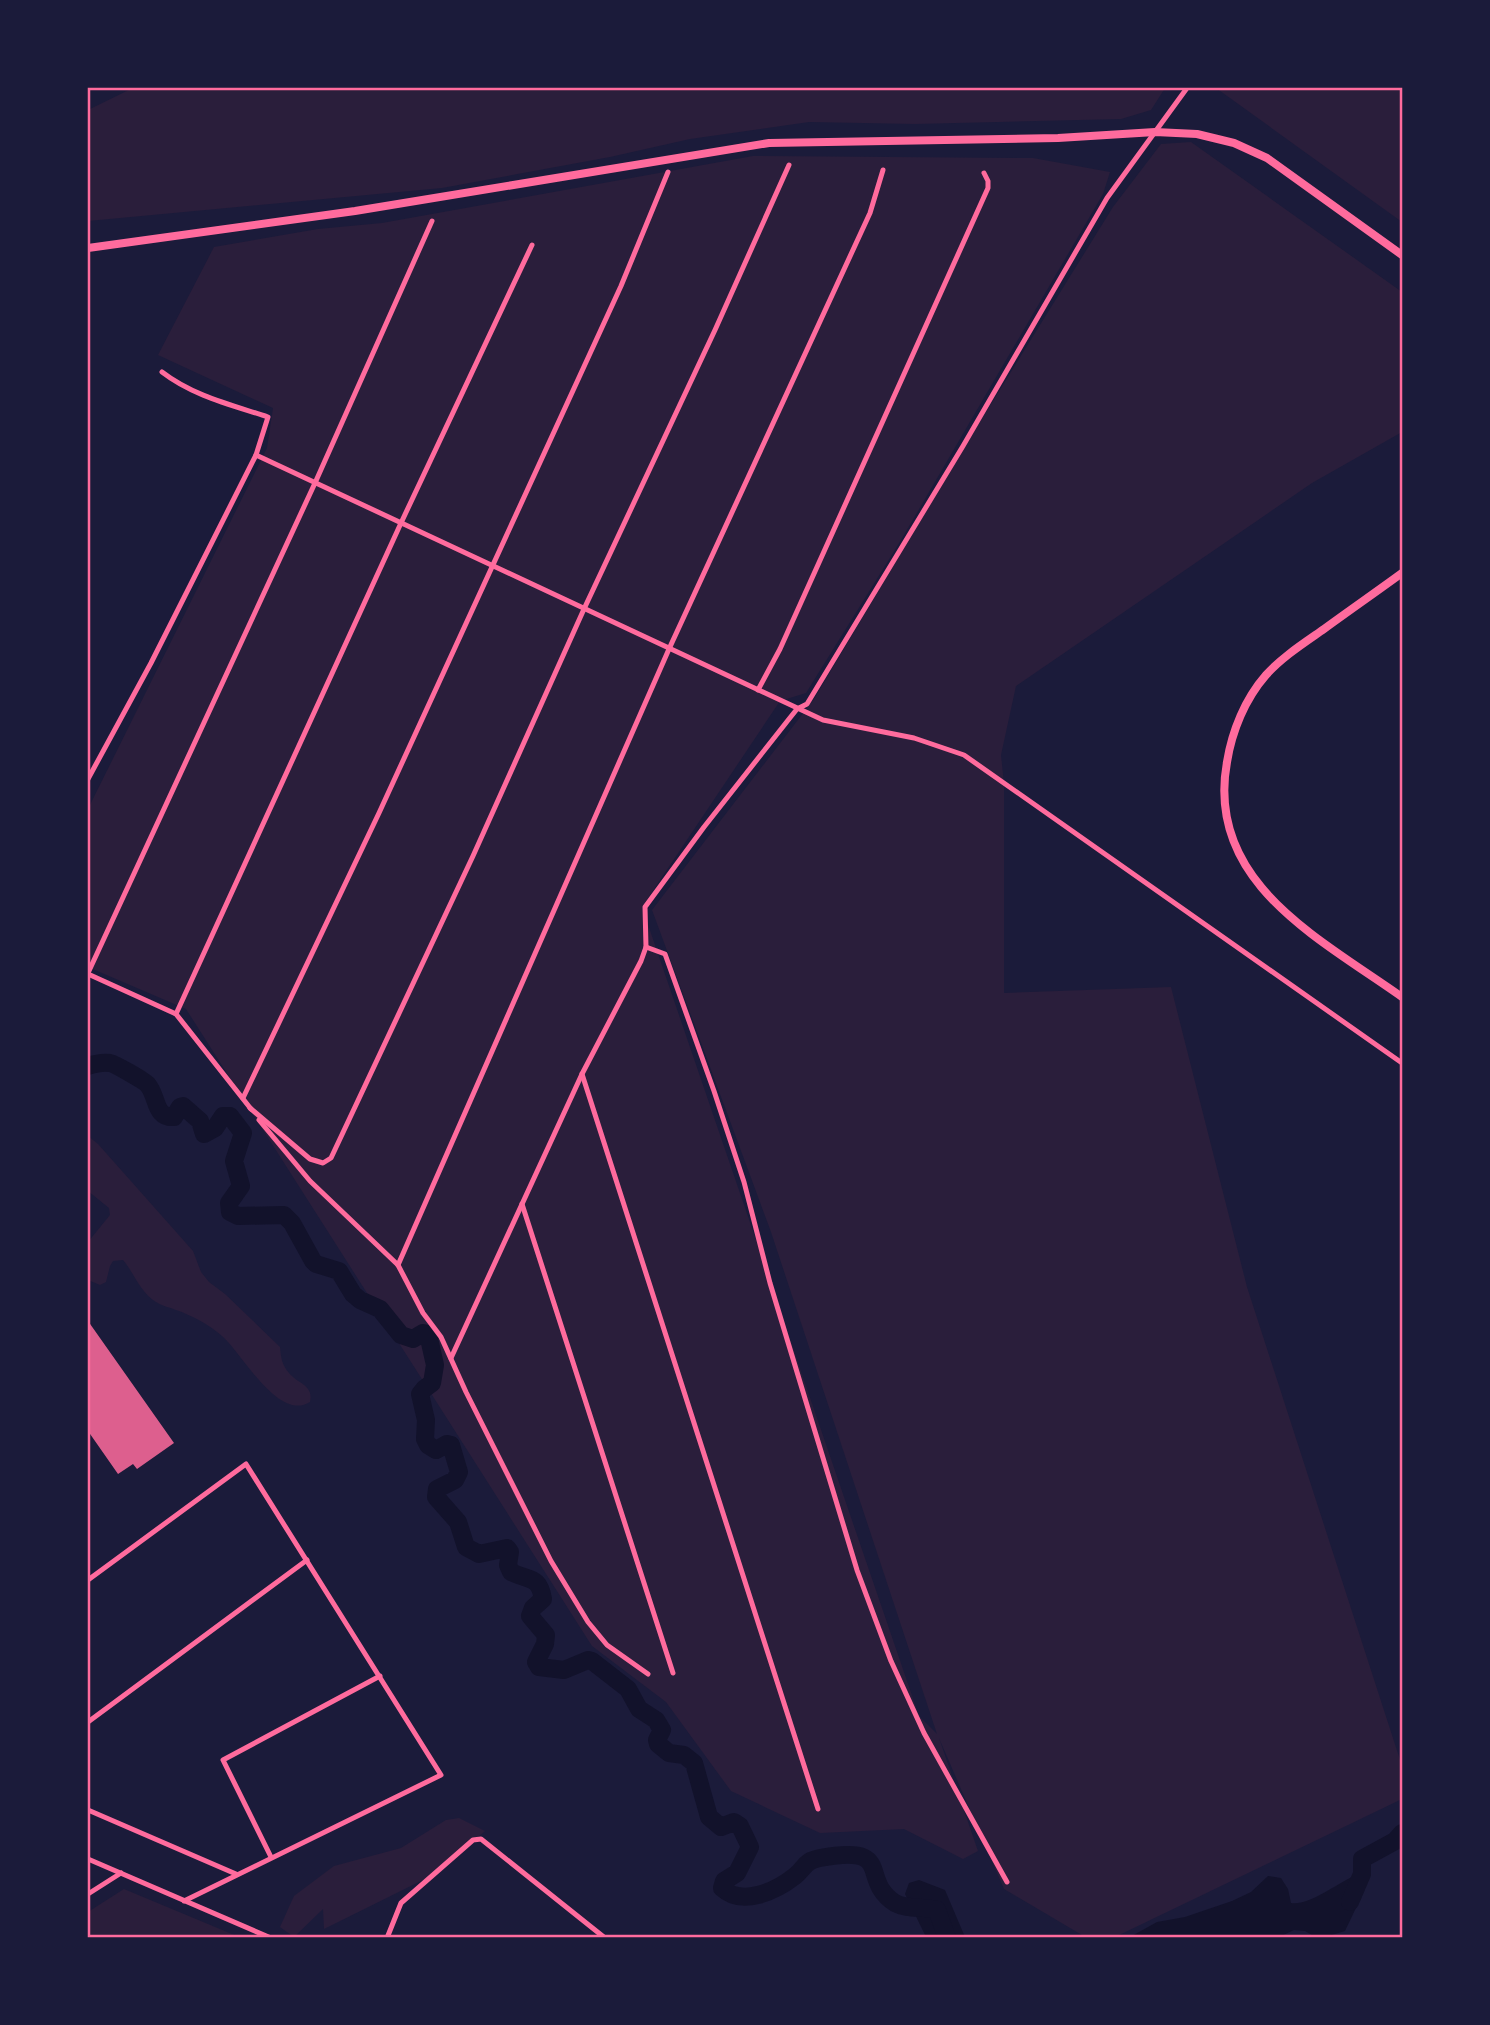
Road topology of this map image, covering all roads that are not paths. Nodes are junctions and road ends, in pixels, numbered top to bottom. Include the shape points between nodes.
1 (1187, 88) edge
2 (1155, 132) junction
3 (789, 165) dead end
4 (883, 170) dead end
5 (668, 172) dead end
6 (984, 173) dead end
7 (432, 221) dead end
8 (532, 245) dead end
9 (88, 248) edge
10 (1402, 255) edge
11 (162, 372) dead end
12 (256, 455) junction
13 (315, 483) junction
14 (401, 523) junction
15 (493, 565) junction
16 (1402, 573) edge
17 (584, 609) junction
18 (669, 649) junction
19 (758, 690) junction
20 (797, 709) junction
21 (88, 779) edge
22 (646, 947) junction
23 (88, 974) edge
24 (1402, 997) edge
25 (176, 1014) junction
26 (1402, 1063) edge
27 (582, 1074) junction
28 (243, 1098) junction
29 (250, 1108) junction
30 (522, 1204) junction
31 (398, 1265) junction
32 (451, 1358) junction
33 (307, 1560) junction
34 (88, 1580) edge
35 (673, 1673) dead end
36 (648, 1674) dead end
37 (380, 1676) junction
38 (88, 1722) edge
39 (88, 1810) edge
40 (818, 1810) dead end
41 (271, 1857) junction
42 (88, 1858) edge
43 (121, 1873) junction
44 (236, 1874) junction
45 (1007, 1882) dead end
46 (88, 1894) edge
47 (184, 1901) junction
48 (271, 1937) edge
49 (387, 1937) edge
50 (605, 1937) edge

1 - 2 street
2 - 9 main road via 769,143 355,211
2 - 10 main road via 1197,134 1267,158
2 - 20 street via 1107,198 807,704
3 - 17 street
4 - 18 street via 870,213
5 - 15 street
6 - 19 street via 988,188
7 - 13 street
8 - 14 street
11 - 12 street via 204,396 268,416
12 - 13 street
12 - 21 street
13 - 14 street
13 - 23 street
14 - 15 street
14 - 25 street
15 - 17 street
15 - 28 street
16 - 24 main road via 1266,675 1245,706 1231,740 1223,781 1227,818 1238,854 1258,884 1284,912
17 - 18 street
17 - 29 street via 331,1158 323,1163 310,1160
18 - 19 street
18 - 31 street
19 - 20 street
20 - 22 street via 645,907
20 - 26 street via 823,720 914,738 964,755
22 - 27 street
22 - 45 street via 665,954 714,1091 857,1570 891,1661 924,1733
23 - 25 street
25 - 28 street
27 - 30 street
27 - 40 street
28 - 29 street
29 - 31 street via 310,1181
30 - 32 street
30 - 35 street
31 - 32 street
32 - 36 street via 551,1561 588,1622 607,1645
33 - 34 street via 246,1464
33 - 37 street
33 - 38 street
37 - 41 street via 223,1760
37 - 41 street via 441,1775
39 - 44 street
41 - 44 street
42 - 43 street
43 - 46 street
43 - 47 street
44 - 47 street
47 - 48 street
49 - 50 street via 401,1903 473,1840 481,1839

